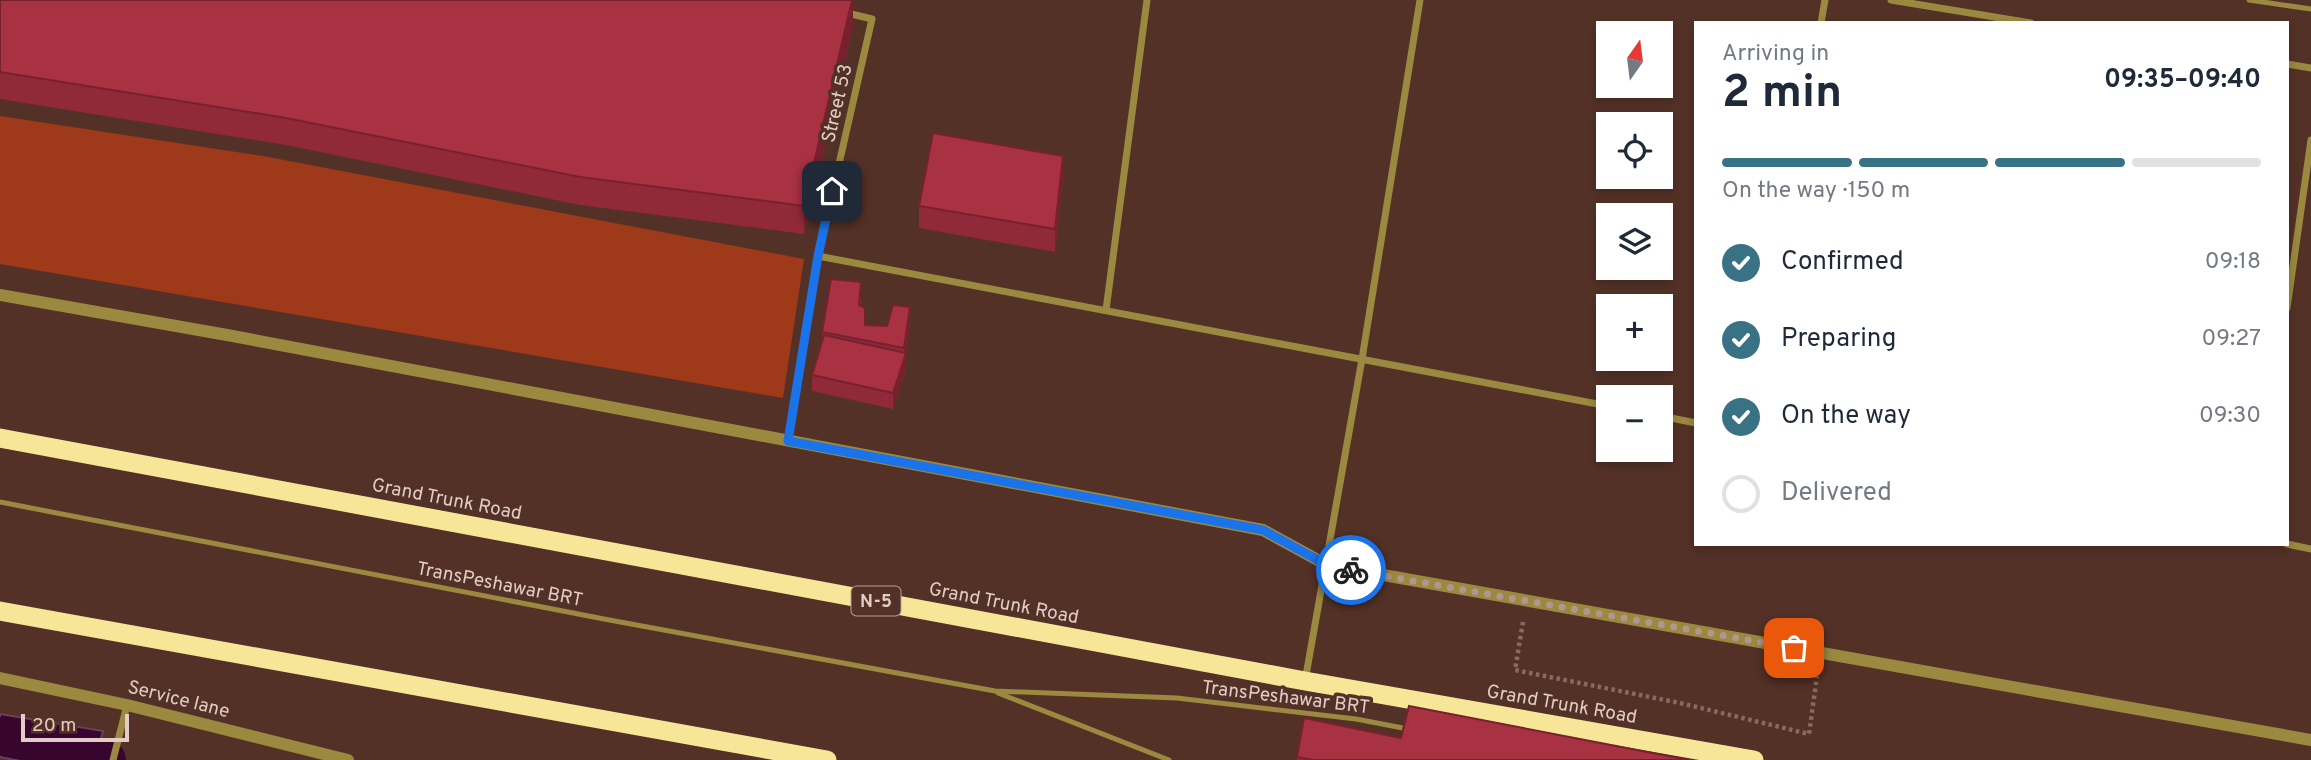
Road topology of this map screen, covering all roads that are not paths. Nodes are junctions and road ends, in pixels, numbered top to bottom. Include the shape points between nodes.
1 (1147, 0) edge
2 (1420, 0) edge
3 (1825, 0) edge
4 (1891, 0) edge
5 (2249, 0) edge
6 (832, 9) edge
7 (2311, 9) edge
8 (1821, 21) edge
9 (2019, 21) edge
10 (2289, 64) edge
11 (2311, 68) edge
12 (2311, 140) edge
13 (818, 256) junction
14 (2289, 293) edge
15 (0, 295) edge
16 (1106, 310) junction
17 (1362, 359) junction
18 (1596, 404) edge
19 (1673, 418) edge
20 (1694, 423) edge
21 (0, 438) edge
22 (788, 441) junction
23 (0, 502) edge
24 (2289, 544) edge
25 (2311, 549) edge
26 (1327, 565) junction
27 (0, 611) edge
28 (0, 678) edge
29 (1305, 681) junction
30 (995, 691) junction
31 (127, 705) junction
32 (1409, 729) edge
33 (2311, 740) edge
34 (113, 760) edge
35 (348, 760) edge
36 (827, 760) edge
37 (1169, 760) edge
38 (1754, 760) edge

1 - 16 street
2 - 17 street
3 - 8 street
4 - 9 street
5 - 7 lane
6 - 13 street, Street 53 via 872,19
10 - 11 street
12 - 14 street
13 - 16 street
13 - 22 street, Street 53
15 - 22 street
16 - 17 street
17 - 18 street
17 - 26 street
19 - 20 street
21 - 29 highway, Grand Trunk Road / N-5
22 - 26 street via 1263,530
23 - 30 lane, TransPeshawar BRT
24 - 25 street
26 - 29 street
26 - 33 street
27 - 36 highway
28 - 31 street, Service lane
29 - 38 highway, Grand Trunk Road / N-5
30 - 32 lane, TransPeshawar BRT via 1177,698
30 - 37 lane, TransPeshawar BRT
31 - 34 street
31 - 35 street, Service lane

